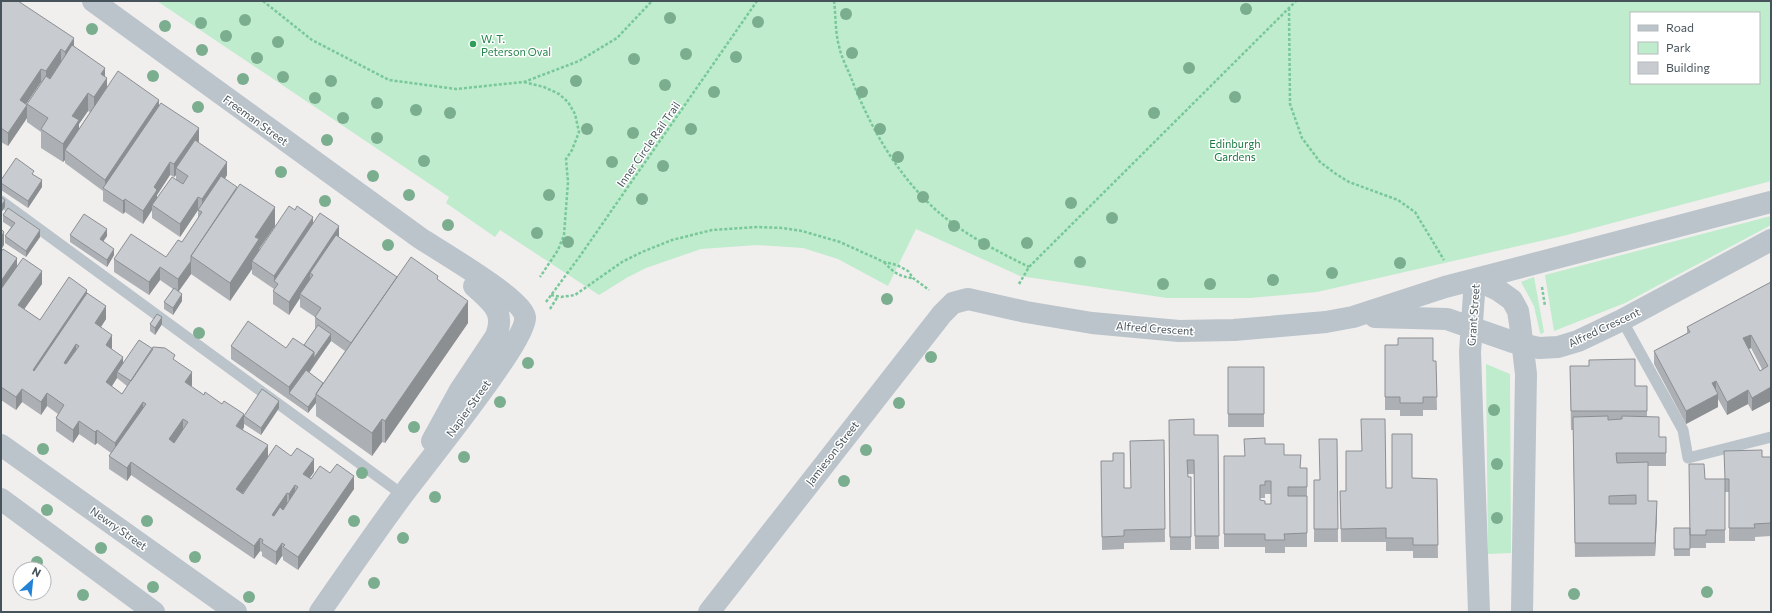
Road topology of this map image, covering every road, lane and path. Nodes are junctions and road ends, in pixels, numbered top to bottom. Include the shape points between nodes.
1 (93, 1) edge
2 (263, 1) edge
3 (652, 1) edge
4 (757, 1) edge
5 (834, 1) edge
6 (1296, 1) edge
7 (1289, 8) junction
8 (524, 82) junction
9 (1, 201) edge
10 (1771, 202) edge
11 (420, 238) junction
12 (1771, 240) edge
13 (884, 262) junction
14 (1538, 263) junction
15 (1029, 267) junction
16 (540, 276) dead end
17 (1476, 279) junction
18 (1445, 287) junction
19 (960, 300) joint
20 (1007, 308) junction
21 (525, 317) joint
22 (1353, 317) junction
23 (500, 319) joint
24 (1622, 320) junction
25 (1471, 327) junction
26 (1523, 344) junction
27 (1549, 348) junction
28 (1771, 437) edge
29 (1, 445) edge
30 (403, 495) junction
31 (1, 499) edge
32 (154, 612) edge
33 (236, 612) edge
34 (320, 612) edge
35 (709, 612) edge
36 (1479, 612) edge
37 (1522, 612) edge

1 - 11 street, Freeman Street
2 - 8 path via 312,40 389,80 456,89
3 - 8 path via 617,38 579,62
4 - 13 path, Inner Circle Rail Trail via 551,295 575,295 606,272 642,252 688,234 712,230 757,227 802,231 840,242
5 - 15 path via 839,46 856,91 875,130 906,177 936,209 959,227
6 - 7 path
7 - 15 path
7 - 18 path via 1290,104 1302,138 1320,162 1336,174 1349,182 1398,200 1415,212 1446,264
8 - 16 path via 544,87 559,94 568,102 579,132 566,159 568,182 564,235 558,250
9 - 30 lane
10 - 14 street, Alfred Crescent
11 - 21 street, Freeman Street via 509,298 522,309
11 - 23 street, Freeman Street via 492,302
12 - 24 street, Alfred Crescent
13 - 13 path via 908,271 913,278 903,277
14 - 17 street, Alfred Crescent
14 - 27 path
15 - 20 path
17 - 18 street, Alfred Crescent
17 - 25 street, Grant Street
17 - 26 street, Grant Street via 1514,302 1518,311
18 - 22 street, Alfred Crescent
19 - 20 street, Alfred Crescent via 968,299
19 - 35 street, Jamieson Street via 950,305 942,314
20 - 22 street, Alfred Crescent via 1092,323 1179,331 1234,330 1326,322
21 - 30 street, Napier Street via 523,329 506,356 466,414
22 - 25 street, Alfred Crescent via 1447,319
23 - 30 street, Napier Street via 496,336 452,402
24 - 27 street, Alfred Crescent via 1572,343
24 - 28 lane via 1683,430 1688,458
25 - 26 street, Alfred Crescent
25 - 36 street, Grant Street
26 - 27 street, Alfred Crescent
26 - 37 street, Grant Street via 1526,374
29 - 33 street, Newry Street
30 - 34 street, Napier Street
31 - 32 street

